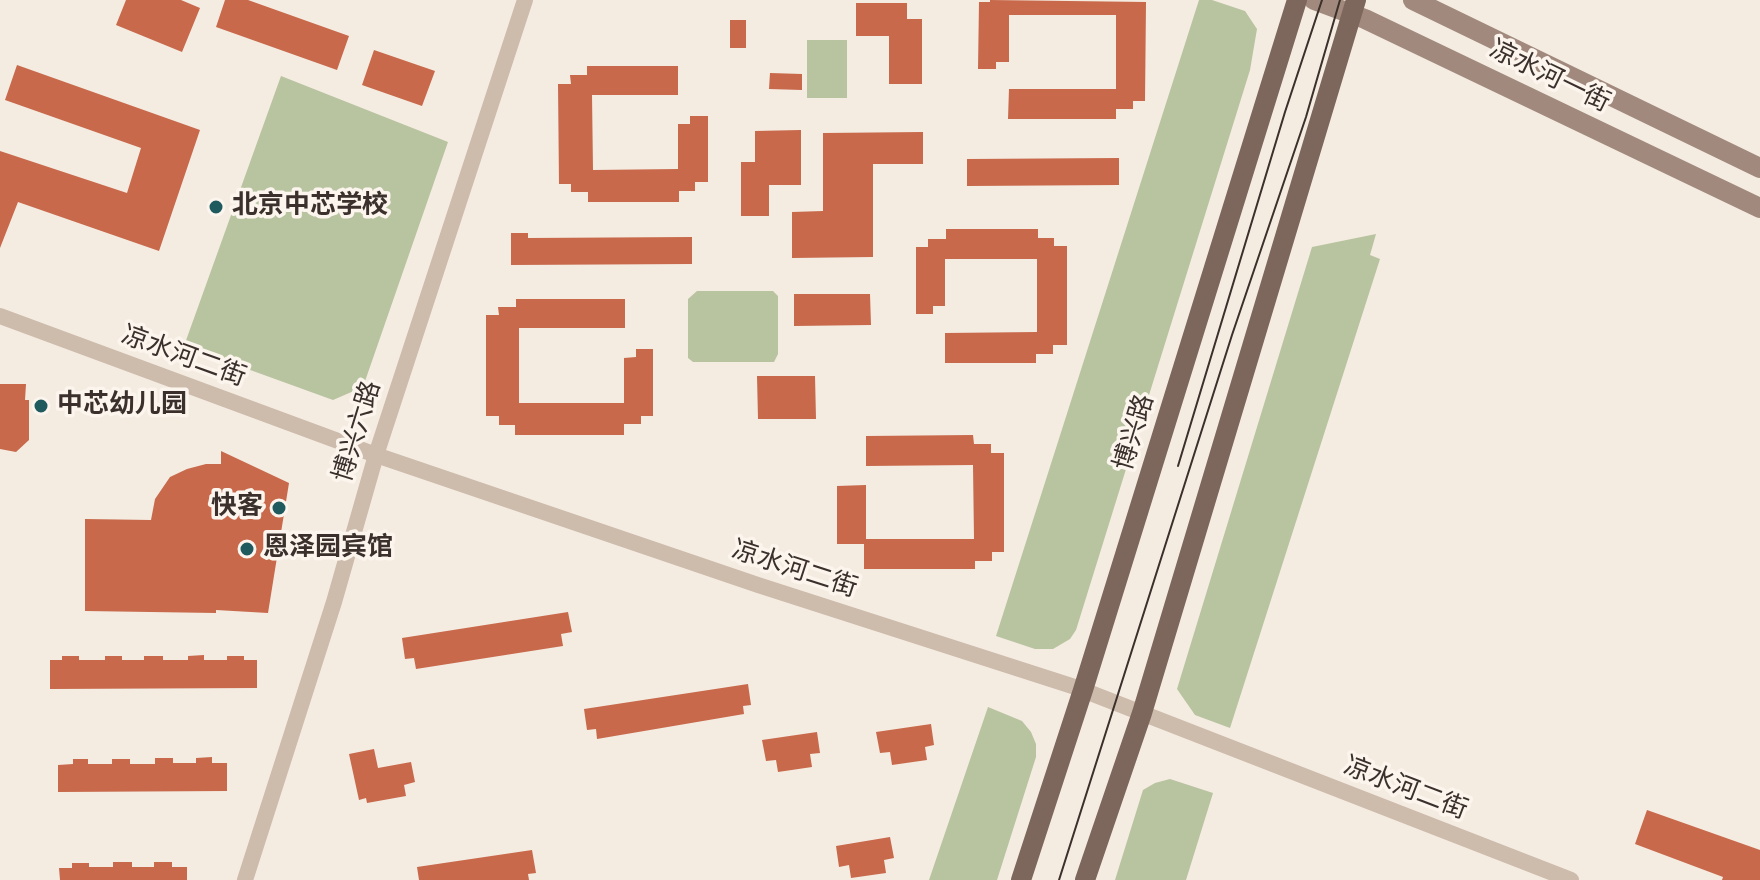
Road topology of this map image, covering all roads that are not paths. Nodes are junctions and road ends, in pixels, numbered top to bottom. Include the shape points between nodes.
1 (525, 0) edge
2 (1297, 0) edge
3 (1314, 0) edge
4 (1413, 0) edge
5 (1354, 7) edge
6 (1760, 168) edge
7 (1760, 208) edge
8 (0, 316) edge
9 (376, 455) junction
10 (1083, 690) junction
11 (1142, 713) junction
12 (245, 880) edge
13 (1021, 880) edge
14 (1085, 880) edge
15 (1571, 880) edge

1 - 9 street, 博兴六路
2 - 10 main road, 博兴路
3 - 5 main road, 凉水河一街
4 - 6 main road, 凉水河一街
5 - 7 main road, 凉水河一街
5 - 11 main road
8 - 9 street, 凉水河二街
9 - 10 street, 凉水河二街
9 - 12 street, 博兴六路
10 - 11 street, 凉水河二街
10 - 13 main road, 博兴路
11 - 14 main road
11 - 15 street, 凉水河二街

